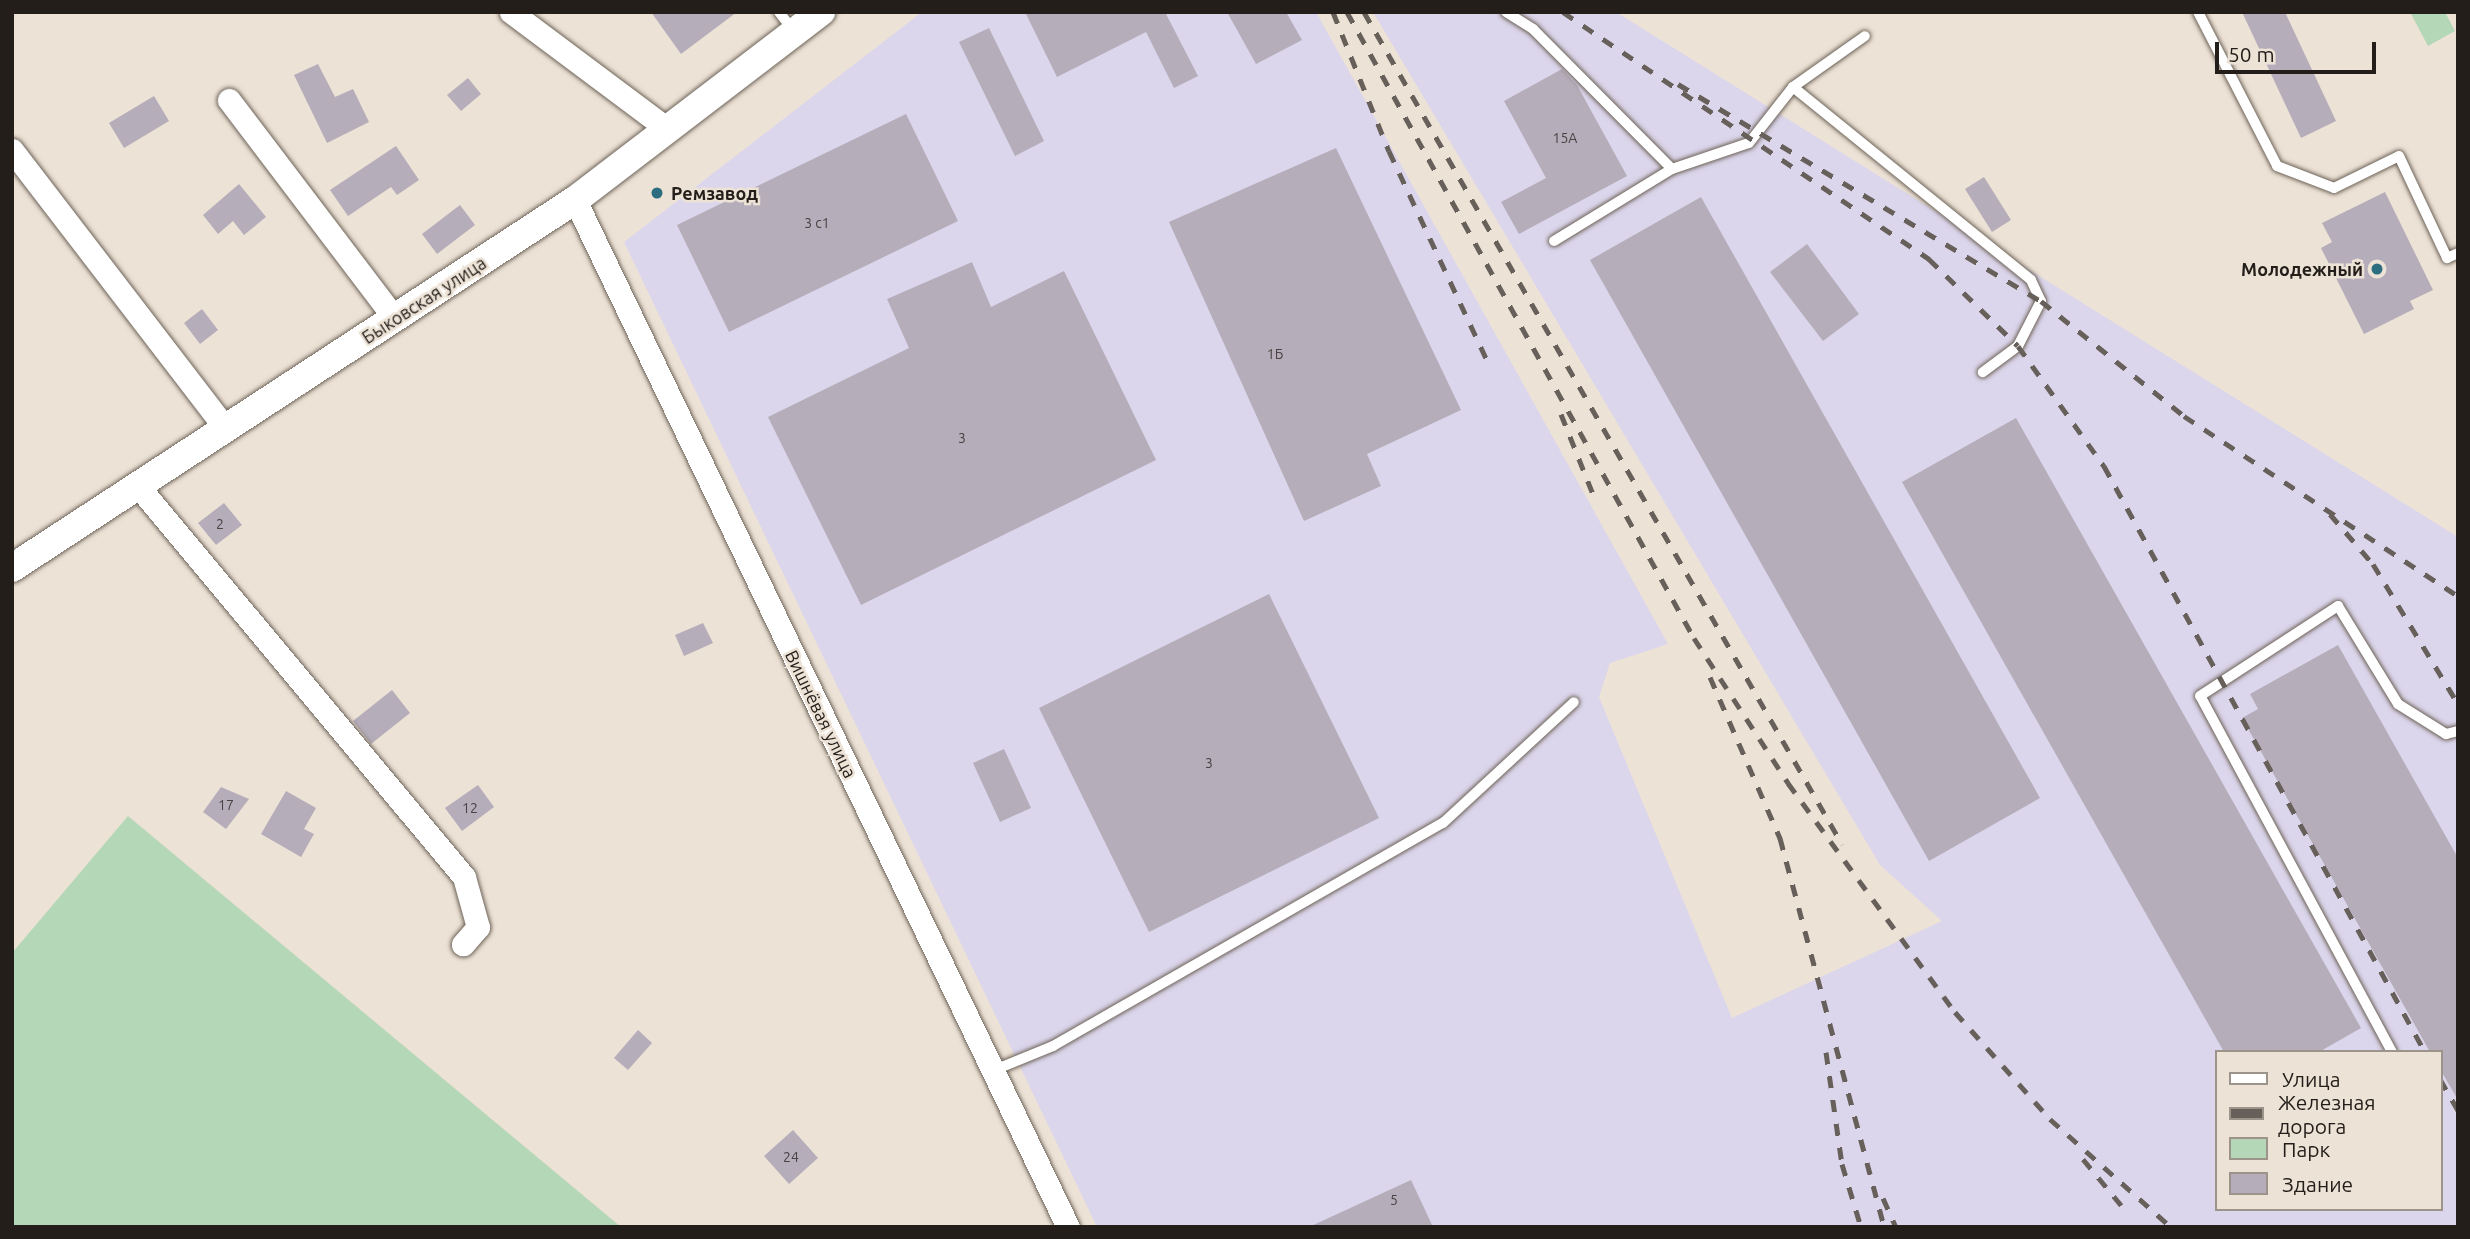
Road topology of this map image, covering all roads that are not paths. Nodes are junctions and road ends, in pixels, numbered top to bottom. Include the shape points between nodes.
1 (511, 12) edge
2 (821, 12) edge
3 (1506, 12) edge
4 (2198, 12) edge
5 (786, 22) edge
6 (1865, 36) dead end
7 (1793, 88) junction
8 (229, 100) dead end
9 (665, 127) junction
10 (12, 150) edge
11 (1672, 169) junction
12 (575, 200) junction
13 (1554, 241) dead end
14 (2458, 253) edge
15 (395, 319) junction
16 (1983, 372) dead end
17 (226, 429) junction
18 (138, 486) junction
19 (12, 568) edge
20 (1574, 702) dead end
21 (2458, 731) edge
22 (463, 944) dead end
23 (2391, 1050) edge
24 (992, 1072) junction
25 (1068, 1227) edge

1 - 9 street
2 - 5 street, Быковская улица
3 - 11 lane via 1533,29
4 - 14 lane via 2277,166 2334,188 2399,156 2447,258
5 - 9 street, Быковская улица
6 - 7 lane
7 - 11 lane via 1748,142
7 - 16 lane via 2031,280 2041,301 2018,346
8 - 15 street
9 - 12 street, Быковская улица
10 - 17 street
11 - 13 lane
12 - 15 street, Быковская улица
12 - 24 street, Вишнёвая улица
15 - 17 street, Быковская улица
17 - 18 street, Быковская улица
18 - 19 street, Быковская улица
18 - 22 street via 464,877 478,927
20 - 24 lane via 1443,823 1054,1045
21 - 23 lane via 2446,734 2398,704 2338,606 2200,696
24 - 25 street, Вишнёвая улица

